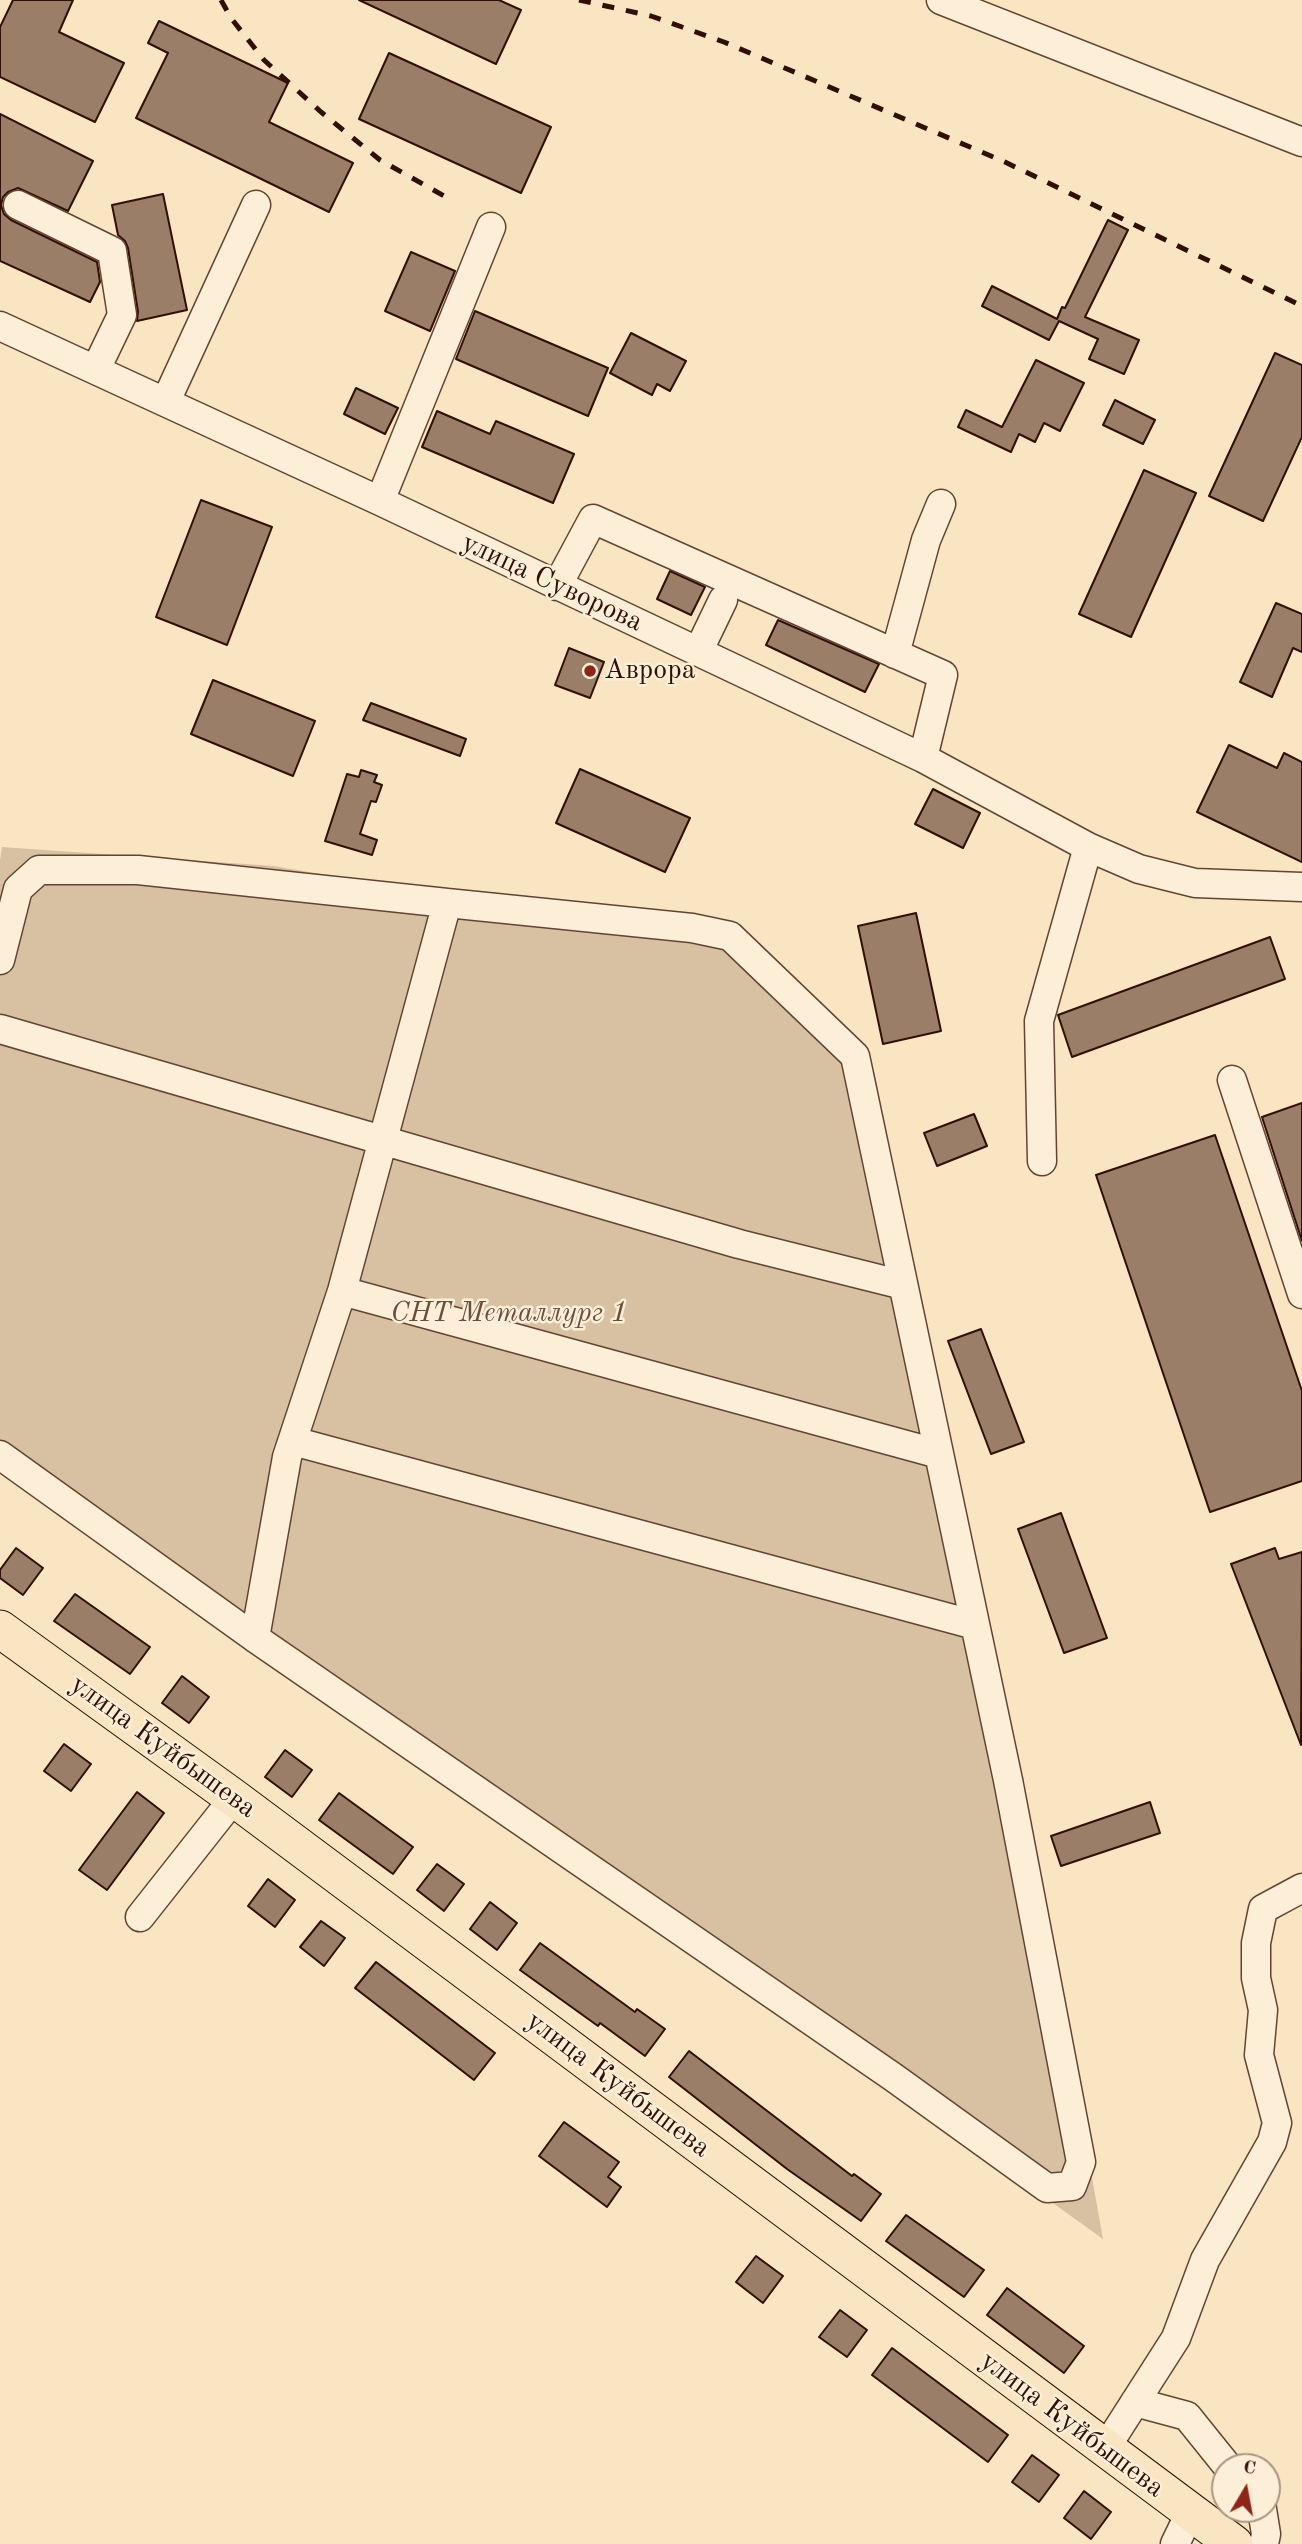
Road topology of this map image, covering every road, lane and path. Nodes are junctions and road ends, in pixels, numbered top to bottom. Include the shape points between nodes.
1 (941, 0) edge
2 (1302, 142) edge
3 (18, 205) dead end
4 (256, 205) dead end
5 (491, 227) dead end
6 (0, 326) edge
7 (96, 369) junction
8 (166, 401) junction
9 (380, 501) junction
10 (941, 504) dead end
11 (557, 586) junction
12 (723, 600) dead end
13 (698, 652) junction
14 (895, 654) junction
15 (923, 758) junction
16 (1088, 847) junction
17 (1302, 887) edge
18 (447, 903) junction
19 (0, 960) edge
20 (0, 1029) edge
21 (1232, 1080) dead end
22 (383, 1140) junction
23 (1042, 1161) dead end
24 (903, 1285) junction
25 (342, 1291) junction
26 (1302, 1294) edge
27 (293, 1441) junction
28 (939, 1454) junction
29 (0, 1455) edge
30 (975, 1625) junction
31 (0, 1629) edge
32 (255, 1638) junction
33 (234, 1798) junction
34 (1302, 1888) edge
35 (141, 1917) dead end
36 (1135, 2402) junction
37 (1105, 2449) junction
38 (1217, 2453) edge
39 (1264, 2523) edge
40 (1182, 2528) edge
41 (1234, 2544) edge
42 (1264, 2544) edge

1 - 2 street
3 - 7 street via 112,251 122,315
4 - 8 street
5 - 9 street
6 - 7 street, улица Суворова
7 - 8 street, улица Суворова
8 - 9 street, улица Суворова
9 - 11 street, улица Суворова
10 - 14 street via 926,540
11 - 13 street, улица Суворова
11 - 14 street via 593,519
12 - 13 street
13 - 15 street, улица Суворова
14 - 15 street via 943,676
15 - 16 street, улица Суворова
16 - 17 street, улица Суворова via 1139,869 1195,883
16 - 23 street via 1040,1021
18 - 19 street via 138,870 39,870 18,890
18 - 22 street
18 - 24 street via 692,928 730,936 855,1056
20 - 22 street
21 - 26 street
22 - 24 street via 739,1244
22 - 25 street
24 - 28 street
25 - 27 street
25 - 28 street
27 - 30 street
27 - 32 street
28 - 30 street
29 - 32 street
30 - 32 street via 1082,2162 1072,2186 1047,2188
31 - 33 main road, улица Куйбышева
33 - 35 street
33 - 37 main road, улица Куйбышева
34 - 36 street via 1263,1909 1256,1943 1256,1978 1263,2010 1259,2055 1277,2123 1272,2142 1205,2260 1175,2338
36 - 37 street
36 - 38 street via 1187,2416
37 - 40 main road, улица Куйбышева
39 - 42 street
40 - 41 main road, улица Куйбышева

